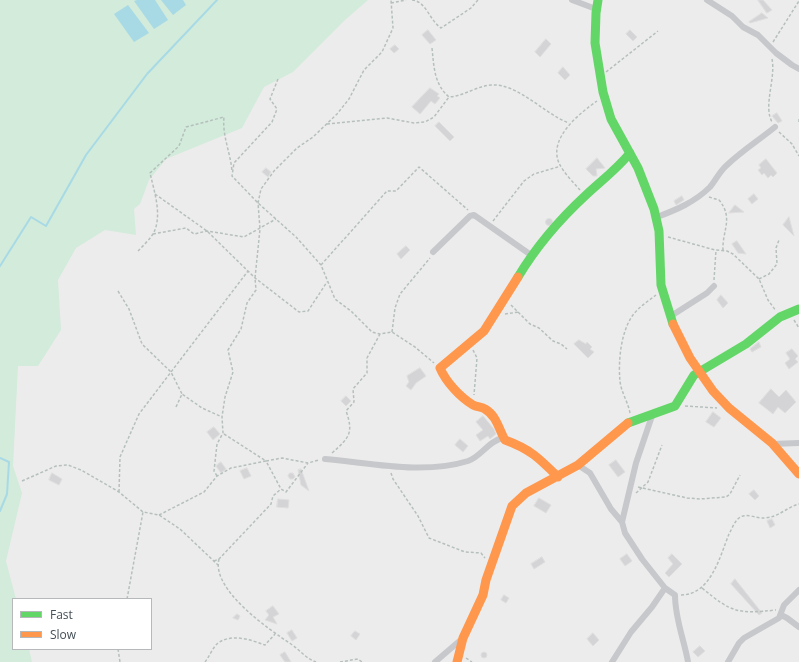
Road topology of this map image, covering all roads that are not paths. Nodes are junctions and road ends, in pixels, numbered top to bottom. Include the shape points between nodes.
1 (572, 0) edge
2 (598, 0) edge
3 (707, 0) edge
4 (596, 10) junction
5 (799, 69) edge
6 (775, 127) road end
7 (630, 153) junction
8 (657, 218) junction
9 (433, 252) road end
10 (531, 255) junction
11 (714, 286) road end
12 (799, 309) edge
13 (671, 316) junction
14 (700, 372) junction
15 (653, 413) junction
16 (503, 438) junction
17 (772, 444) junction
18 (799, 444) edge
19 (325, 459) road end
20 (578, 465) junction
21 (799, 474) edge
22 (558, 477) junction
23 (622, 522) junction
24 (665, 588) junction
25 (799, 590) edge
26 (782, 612) junction
27 (799, 627) edge
28 (463, 638) junction
29 (435, 662) edge
30 (457, 662) edge
31 (612, 662) edge
32 (688, 662) edge
33 (728, 662) edge

1 - 4 street
2 - 4 street
3 - 5 street via 758,35 792,66
4 - 7 street via 600,76 604,97 611,119
6 - 8 street via 726,166 702,194
7 - 8 street
7 - 10 street via 585,196
8 - 13 street via 661,234 662,290
9 - 10 street via 474,215
10 - 16 street via 505,300 477,338 440,368 453,388 473,404 485,409 500,426
11 - 13 street
12 - 14 street via 780,317 746,344
13 - 14 street via 680,340
14 - 15 street via 694,375 675,406
14 - 17 street via 729,408 753,425
15 - 20 street via 622,426
15 - 23 street via 638,456
16 - 19 street via 492,442 467,461 415,468
16 - 22 street via 537,456
17 - 18 street
17 - 21 street
20 - 22 street
20 - 23 street via 590,473 611,509
22 - 28 street via 526,493 512,506 483,595
23 - 24 street via 632,546
24 - 31 street via 631,632
24 - 32 street via 675,595 676,616
25 - 26 street via 788,600
26 - 27 street
26 - 33 street via 776,620 744,638
28 - 29 street
28 - 30 street

